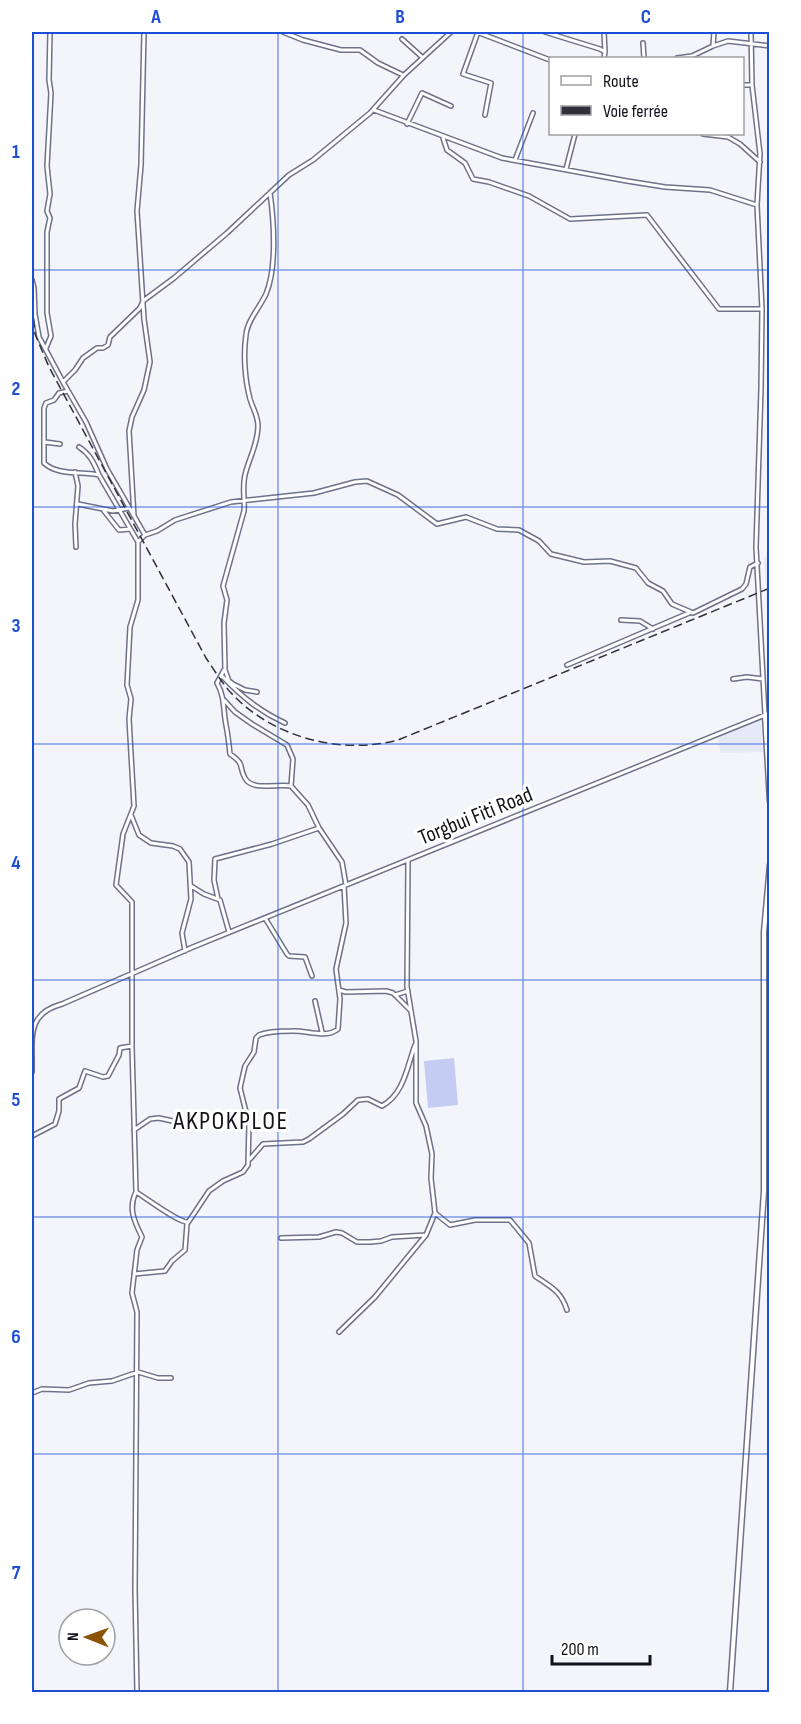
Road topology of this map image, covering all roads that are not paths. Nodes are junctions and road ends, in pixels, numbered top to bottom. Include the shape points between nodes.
1 (50, 32) edge
2 (144, 32) edge
3 (284, 32) edge
4 (451, 32) edge
5 (477, 32) edge
6 (544, 32) edge
7 (604, 32) edge
8 (714, 32) edge
9 (751, 32) edge
10 (402, 39) dead end
11 (643, 44) dead end
12 (749, 44) junction
13 (713, 46) junction
14 (770, 46) edge
15 (605, 52) junction
16 (422, 57) junction
17 (604, 57) edge
18 (644, 57) edge
19 (684, 57) edge
20 (549, 60) edge
21 (404, 75) junction
22 (744, 85) edge
23 (752, 85) junction
24 (451, 106) dead end
25 (374, 110) junction
26 (532, 113) dead end
27 (485, 115) dead end
28 (407, 124) junction
29 (575, 135) edge
30 (711, 135) edge
31 (443, 138) junction
32 (515, 160) junction
33 (759, 162) junction
34 (566, 169) junction
35 (270, 193) junction
36 (757, 205) junction
37 (32, 280) edge
38 (142, 302) junction
39 (762, 309) junction
40 (46, 348) junction
41 (63, 382) junction
42 (68, 391) junction
43 (45, 442) junction
44 (60, 444) dead end
45 (79, 447) dead end
46 (75, 472) junction
47 (99, 475) junction
48 (242, 501) junction
49 (78, 504) junction
50 (129, 508) junction
51 (103, 509) junction
52 (120, 510) junction
53 (134, 516) junction
54 (130, 529) junction
55 (145, 535) junction
56 (138, 542) junction
57 (76, 547) dead end
58 (758, 563) junction
59 (691, 612) junction
60 (621, 620) dead end
61 (653, 629) junction
62 (225, 665) junction
63 (567, 665) dead end
64 (222, 676) junction
65 (763, 678) junction
66 (733, 679) dead end
67 (257, 692) dead end
68 (224, 700) junction
69 (767, 714) edge
70 (285, 723) dead end
71 (291, 786) junction
72 (770, 801) edge
73 (131, 814) junction
74 (319, 828) junction
75 (408, 860) junction
76 (770, 865) edge
77 (191, 885) junction
78 (345, 885) junction
79 (218, 898) junction
80 (265, 918) junction
81 (229, 932) junction
82 (185, 951) junction
83 (133, 973) junction
84 (312, 976) dead end
85 (339, 990) junction
86 (408, 991) junction
87 (346, 992) junction
88 (395, 995) junction
89 (340, 999) junction
90 (315, 1001) dead end
91 (411, 1011) junction
92 (322, 1032) junction
93 (416, 1041) junction
94 (132, 1046) junction
95 (32, 1072) edge
96 (200, 1127) dead end
97 (764, 1128) junction
98 (770, 1128) edge
99 (134, 1130) junction
100 (32, 1136) edge
101 (249, 1160) junction
102 (136, 1192) junction
103 (435, 1213) junction
104 (188, 1222) junction
105 (426, 1235) junction
106 (281, 1238) dead end
107 (134, 1274) junction
108 (567, 1310) dead end
109 (339, 1332) dead end
110 (138, 1372) junction
111 (171, 1378) dead end
112 (32, 1393) edge
113 (138, 1692) edge
114 (730, 1692) edge

1 - 40 street via 47,313 51,336
2 - 38 street via 137,211
3 - 21 street via 341,50 360,50
4 - 16 street
5 - 20 street
5 - 27 street via 463,74 491,83
6 - 15 street
7 - 15 street
8 - 13 street
9 - 12 street
10 - 16 street
11 - 18 street
12 - 13 street via 728,41
12 - 14 street
12 - 23 street
13 - 19 street
15 - 17 street
16 - 21 street
21 - 25 street
22 - 23 street
23 - 33 street
24 - 28 street via 422,93
25 - 28 street
25 - 35 street
26 - 32 street
28 - 31 street
29 - 34 street
30 - 33 street via 728,137
31 - 32 street
31 - 39 street via 447,150 465,163 473,179 529,196 570,219 647,215 719,309
32 - 34 street
33 - 36 street
34 - 36 street via 656,186 711,190
35 - 38 street
35 - 48 street via 273,258 267,292 246,332 247,379 258,430 245,473
36 - 39 street
37 - 40 street via 39,337
38 - 41 street via 110,337 108,345 83,358
38 - 53 street via 150,362 129,431
39 - 58 street
40 - 41 street
41 - 42 street
42 - 43 street via 46,403
42 - 50 street
43 - 44 street
43 - 46 street via 44,463 63,472
45 - 47 street via 90,457
46 - 47 street
46 - 49 street
47 - 52 street
48 - 55 street via 175,520
48 - 59 street via 314,493 367,481 398,495 437,524 466,516 497,529 519,530 539,541 551,554 636,568 672,604
48 - 62 street via 244,511 223,586 227,600
49 - 51 street
49 - 57 street
50 - 52 street
50 - 53 street
51 - 52 street
51 - 54 street via 120,530
52 - 54 street
53 - 55 street
54 - 56 street
55 - 56 street
56 - 73 street via 138,600 130,627 127,685 131,699
58 - 59 street via 750,567 742,588
58 - 65 street
59 - 61 street
60 - 61 street via 640,621
61 - 63 street
62 - 64 street
62 - 67 street via 228,681
64 - 68 street via 217,683
64 - 70 street via 255,707
65 - 66 street
65 - 69 street
68 - 71 street via 252,724 287,745 293,759
68 - 71 street via 230,754 242,765 245,778 253,784
69 - 72 street
69 - 75 street, Torgbui Fiti Road
71 - 74 street via 308,805
73 - 77 street via 136,830 146,840 173,846 185,855
73 - 83 street via 123,834 116,885 132,902
74 - 78 street via 342,862
74 - 79 street via 215,859
75 - 78 street, Torgbui Fiti Road
75 - 86 street
76 - 97 street via 764,932
77 - 79 street
77 - 82 street via 182,933
78 - 80 street, Torgbui Fiti Road
78 - 85 street via 346,924 336,969
79 - 81 street
80 - 81 street, Torgbui Fiti Road
80 - 84 street via 289,956 304,957
81 - 82 street, Torgbui Fiti Road
82 - 83 street, Torgbui Fiti Road
83 - 94 street
83 - 95 street, Torgbui Fiti Road via 41,1013 34,1021
85 - 87 street
85 - 89 street
86 - 88 street
86 - 91 street
87 - 88 street via 386,991
87 - 89 street
88 - 91 street
89 - 92 street via 338,1029
90 - 92 street
91 - 93 street
92 - 101 street via 268,1032 256,1038 240,1088 249,1124
93 - 101 street via 406,1079 385,1105 358,1100 309,1139 263,1144
93 - 103 street via 416,1102 432,1154
94 - 99 street
94 - 100 street via 120,1048 108,1076 85,1071 79,1088 59,1099 55,1124
96 - 99 street via 159,1118
97 - 98 street
97 - 114 street via 764,1191
99 - 102 street
101 - 104 street via 243,1172 209,1191
102 - 104 street
102 - 107 street via 132,1200 133,1218 142,1237
103 - 105 street
103 - 108 street via 450,1225 510,1220 529,1243 535,1276 559,1293
104 - 107 street via 185,1250 165,1271
105 - 106 street via 370,1242 357,1242 336,1232 320,1237
105 - 109 street via 375,1297
107 - 110 street
110 - 111 street
110 - 112 street via 69,1390 42,1389
110 - 113 street

